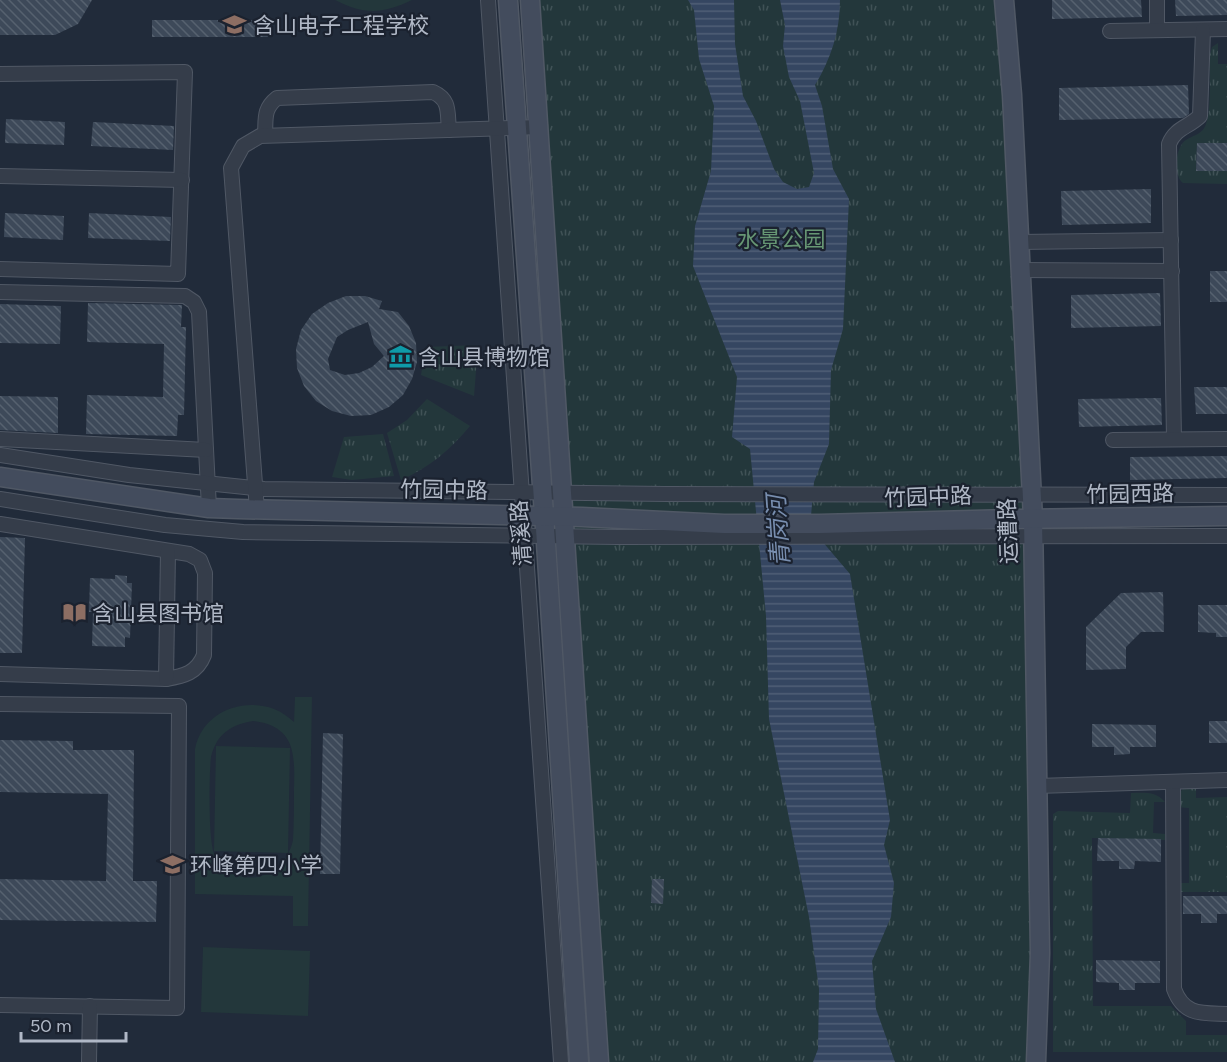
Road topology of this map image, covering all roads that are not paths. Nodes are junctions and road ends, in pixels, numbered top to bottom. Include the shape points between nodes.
1 (488, 0) edge
2 (508, 0) edge
3 (530, 0) edge
4 (1004, 0) edge
5 (1157, 0) edge
6 (1157, 30) junction
7 (1203, 30) junction
8 (1227, 30) edge
9 (1110, 31) dead end
10 (0, 74) edge
11 (540, 127) junction
12 (519, 128) junction
13 (497, 129) junction
14 (449, 130) junction
15 (265, 135) junction
16 (0, 176) edge
17 (182, 180) junction
18 (1171, 240) junction
19 (1019, 242) junction
20 (0, 269) edge
21 (1020, 270) junction
22 (1172, 271) junction
23 (0, 292) edge
24 (0, 439) edge
25 (1227, 439) edge
26 (1113, 440) dead end
27 (1174, 440) junction
28 (206, 450) junction
29 (0, 455) edge
30 (0, 477) edge
31 (208, 484) junction
32 (255, 488) junction
33 (522, 492) junction
34 (543, 492) junction
35 (561, 492) junction
36 (1032, 495) junction
37 (1227, 495) edge
38 (0, 499) edge
39 (209, 508) junction
40 (256, 510) junction
41 (524, 516) junction
42 (554, 516) junction
43 (1227, 516) edge
44 (0, 525) edge
45 (1033, 528) junction
46 (525, 536) junction
47 (555, 536) junction
48 (1227, 536) edge
49 (168, 550) junction
50 (0, 674) edge
51 (166, 679) junction
52 (0, 704) edge
53 (1227, 780) edge
54 (1173, 782) junction
55 (1037, 786) junction
56 (585, 864) junction
57 (567, 865) junction
58 (0, 1005) edge
59 (90, 1006) junction
60 (1227, 1014) edge
61 (89, 1062) edge
62 (561, 1062) edge
63 (579, 1062) edge
64 (599, 1062) edge
65 (1036, 1062) edge

1 - 13 street
2 - 12 main road, 清溪路
3 - 11 main road, 清溪路
4 - 19 main road, 运漕路
5 - 6 street
6 - 7 street
6 - 9 street
7 - 8 street
7 - 18 street via 1200,116 1178,131 1170,144
10 - 17 street via 185,72
11 - 12 street
11 - 35 main road, 清溪路
12 - 13 street
12 - 34 main road, 清溪路
13 - 14 street
13 - 33 street
14 - 15 street
14 - 15 street via 446,101 432,92 277,98 266,112
15 - 32 street via 243,146 231,168
16 - 17 street
17 - 20 street via 178,274
18 - 19 street
18 - 22 street
19 - 21 main road, 运漕路
21 - 22 street
21 - 36 main road, 运漕路
22 - 27 street
23 - 28 street via 185,296 194,302 199,312
24 - 28 street
25 - 27 street
26 - 27 street
28 - 31 street
29 - 31 street
30 - 39 main road, 竹园中路
31 - 32 street
31 - 39 street
32 - 33 street
32 - 40 street
33 - 34 street
33 - 41 street
34 - 35 street
34 - 42 main road, 清溪路
35 - 36 street
35 - 42 main road, 清溪路
36 - 37 street
36 - 45 main road, 运漕路
38 - 46 street via 165,525 243,532
39 - 40 main road, 竹园中路
40 - 41 main road, 竹园中路
41 - 42 main road, 竹园中路
41 - 46 street
42 - 45 main road, 竹园中路 via 724,524
42 - 47 main road, 清溪路
43 - 45 main road, 竹园西路
44 - 49 street
45 - 47 street
45 - 48 street
45 - 55 main road, 运漕路
46 - 47 street
46 - 62 street
47 - 56 main road, 清溪路
47 - 57 main road, 清溪路
49 - 51 street
49 - 51 street via 200,560 205,573 204,655 193,672
50 - 51 street
52 - 59 street via 179,706 177,1008
53 - 54 street
54 - 55 street
54 - 60 street via 1174,989 1186,1008 1197,1013
55 - 65 main road, 运漕路 via 1040,952
56 - 57 main road
56 - 64 main road, 清溪路
57 - 63 main road, 清溪路
58 - 59 street
59 - 61 street

